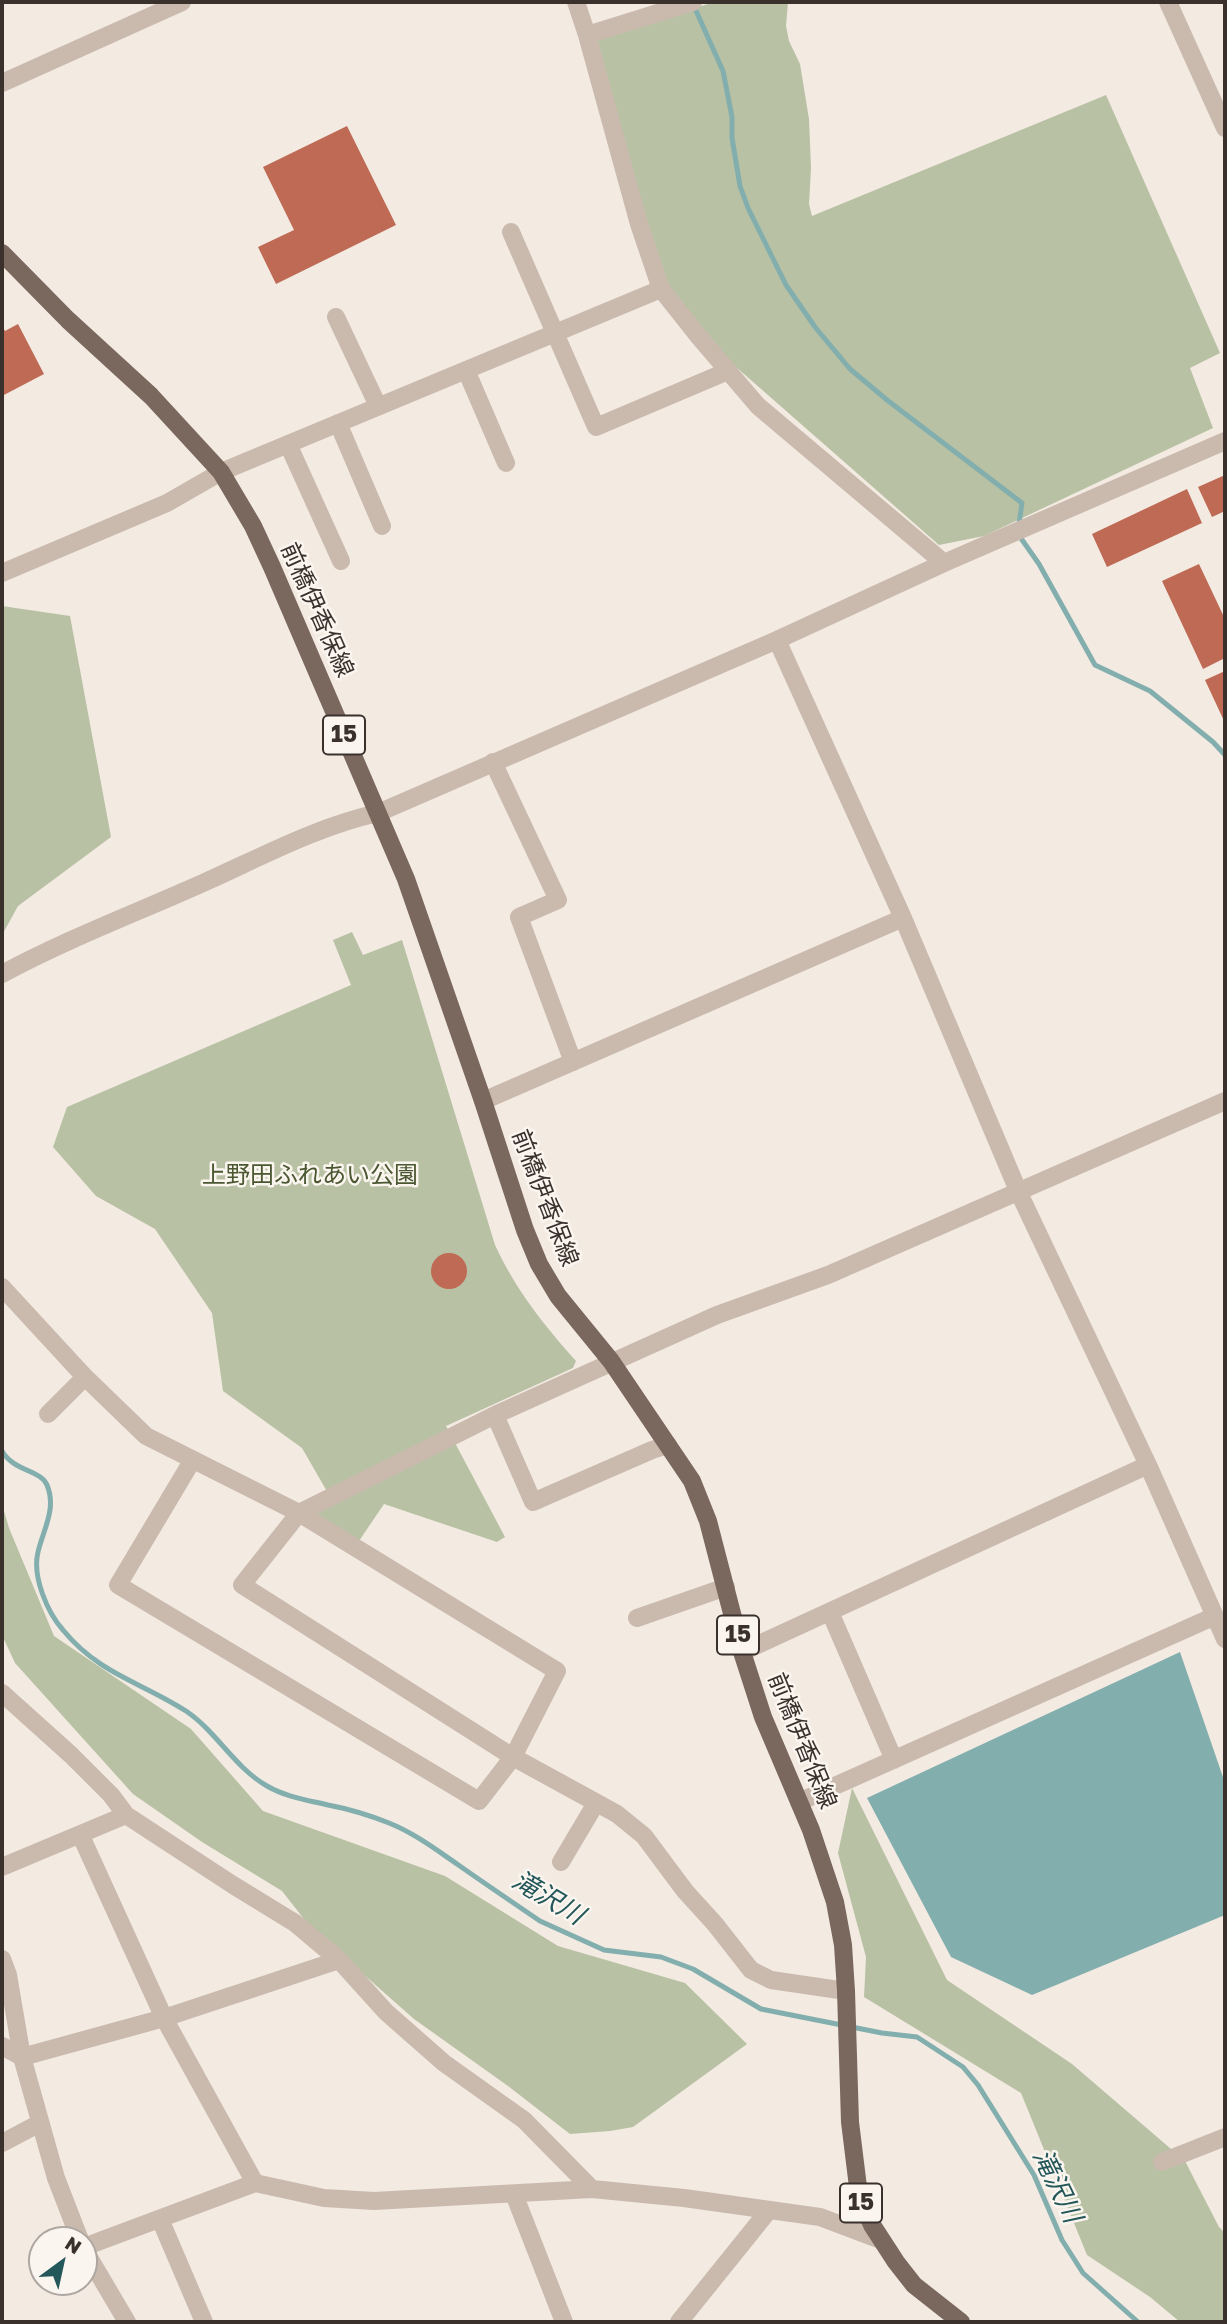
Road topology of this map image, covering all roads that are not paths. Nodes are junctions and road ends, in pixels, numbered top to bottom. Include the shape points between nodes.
1 (182, 2) edge
2 (576, 2) edge
3 (693, 2) edge
4 (1168, 2) edge
5 (587, 35) junction
6 (2, 83) edge
7 (1225, 128) edge
8 (511, 232) dead end
9 (2, 253) edge
10 (661, 289) junction
11 (336, 317) dead end
12 (556, 333) junction
13 (466, 370) junction
14 (728, 370) junction
15 (378, 407) junction
16 (338, 423) junction
17 (1225, 441) edge
18 (288, 444) junction
19 (506, 463) dead end
20 (221, 472) junction
21 (382, 526) dead end
22 (341, 561) dead end
23 (944, 564) junction
24 (2, 573) edge
25 (777, 640) junction
26 (493, 762) junction
27 (378, 813) junction
28 (903, 918) junction
29 (2, 974) edge
30 (573, 1062) junction
31 (483, 1101) junction
32 (1225, 1101) edge
33 (1019, 1193) junction
34 (2, 1287) edge
35 (611, 1361) junction
36 (85, 1377) junction
37 (48, 1414) dead end
38 (495, 1415) junction
39 (668, 1445) junction
40 (192, 1461) junction
41 (1148, 1465) junction
42 (299, 1513) junction
43 (726, 1587) junction
44 (830, 1612) junction
45 (1215, 1616) junction
46 (637, 1618) dead end
47 (1225, 1639) edge
48 (742, 1653) junction
49 (2, 1693) edge
50 (513, 1757) junction
51 (894, 1760) junction
52 (799, 1802) junction
53 (596, 1803) junction
54 (126, 1815) junction
55 (80, 1836) junction
56 (561, 1862) dead end
57 (2, 1867) edge
58 (2, 1959) edge
59 (339, 1960) junction
60 (847, 1999) junction
61 (164, 2018) junction
62 (2, 2046) edge
63 (22, 2057) junction
64 (40, 2123) junction
65 (1225, 2137) edge
66 (2, 2143) edge
67 (1162, 2162) dead end
68 (255, 2183) junction
69 (592, 2189) junction
70 (514, 2194) junction
71 (769, 2210) junction
72 (160, 2219) junction
73 (74, 2226) edge
74 (881, 2240) junction
75 (98, 2243) edge
76 (98, 2272) edge
77 (127, 2322) edge
78 (204, 2322) edge
79 (564, 2322) edge
80 (679, 2322) edge
81 (961, 2322) edge

1 - 6 street
2 - 5 street
3 - 5 street
4 - 7 street
5 - 10 street
8 - 12 street
9 - 20 main road, 前橋伊香保線 / 15 via 151,396
10 - 12 street
10 - 14 street
11 - 15 street
12 - 13 street
12 - 14 street via 596,427
13 - 15 street
13 - 19 street
14 - 23 street via 758,406
15 - 16 street
16 - 18 street
16 - 21 street
17 - 23 street
18 - 20 street
18 - 22 street
20 - 24 street via 167,503
20 - 27 main road, 前橋伊香保線 / 15 via 272,567
23 - 25 street
25 - 26 street
25 - 28 street
26 - 27 street
26 - 30 street via 558,900 519,917
27 - 29 street via 353,818 271,853
27 - 31 main road, 前橋伊香保線 / 15
28 - 30 street
28 - 33 street
30 - 31 street
31 - 35 main road, 前橋伊香保線 / 15 via 539,1264 558,1296
32 - 33 street
33 - 35 street
33 - 41 street
34 - 36 street
35 - 38 street
35 - 39 main road, 前橋伊香保線 / 15
36 - 37 street
36 - 40 street via 146,1436
38 - 39 street via 533,1502
38 - 42 street
39 - 43 main road, 前橋伊香保線 / 15 via 692,1481
40 - 42 street
40 - 50 street via 117,1584 479,1801
41 - 44 street
41 - 45 street
42 - 50 street via 557,1671
42 - 50 street via 242,1585
43 - 46 street
43 - 48 main road, 前橋伊香保線 / 15
44 - 48 street
44 - 51 street
45 - 47 street
45 - 51 street
48 - 52 main road, 前橋伊香保線 / 15 via 762,1717
49 - 54 street via 71,1755
50 - 53 street
51 - 52 street
52 - 60 main road, 前橋伊香保線 / 15 via 835,1902
53 - 56 street
53 - 60 street via 644,1836 751,1970 771,1980
54 - 55 street
54 - 59 street via 295,1923
55 - 57 street
55 - 61 street
58 - 63 street
59 - 61 street
59 - 69 street via 386,2012 444,2063 524,2120
60 - 74 main road, 前橋伊香保線 / 15 via 850,2122 857,2187 864,2211
61 - 63 street
61 - 68 street
62 - 63 street
63 - 64 street
64 - 66 street
64 - 73 street
65 - 67 street
68 - 70 street via 324,2198 374,2202
68 - 72 street
69 - 70 street
69 - 71 street
70 - 79 street
71 - 74 street via 820,2217
71 - 80 street
72 - 75 street
72 - 78 street
74 - 81 main road, 前橋伊香保線 / 15 via 914,2285
76 - 77 street

